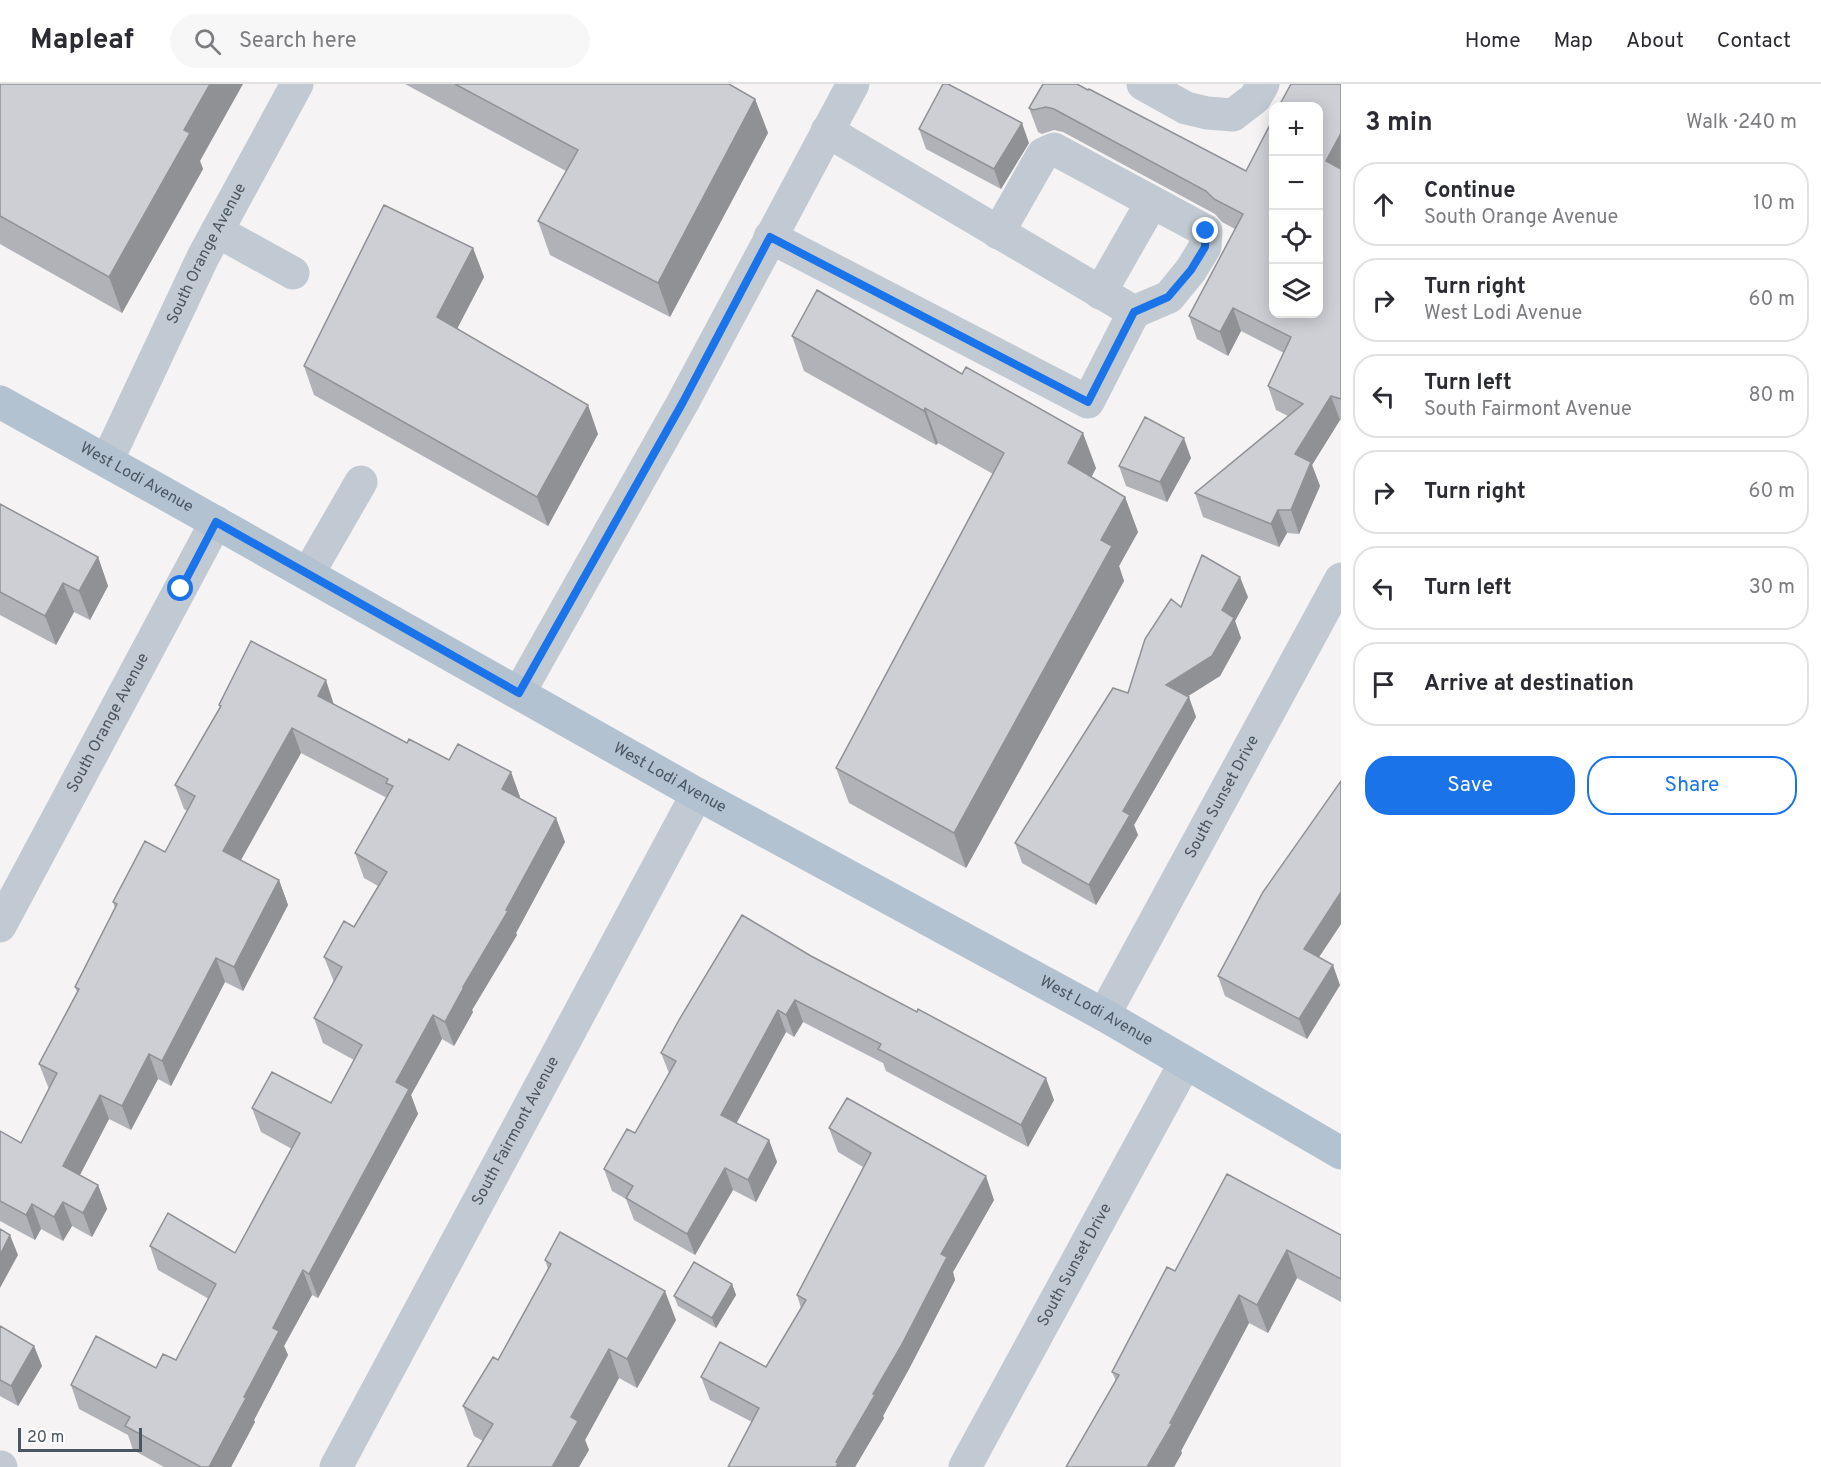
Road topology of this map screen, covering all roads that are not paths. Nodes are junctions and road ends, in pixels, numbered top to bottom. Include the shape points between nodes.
1 (297, 84) edge
2 (853, 84) edge
3 (1143, 84) edge
4 (1263, 84) edge
5 (826, 131) junction
6 (1152, 202) junction
7 (217, 231) junction
8 (998, 233) junction
9 (770, 237) junction
10 (293, 273) dead end
11 (1100, 293) junction
12 (1134, 312) junction
13 (0, 402) edge
14 (107, 461) junction
15 (361, 482) dead end
16 (216, 522) junction
17 (308, 574) junction
18 (1341, 579) edge
19 (519, 693) junction
20 (697, 795) junction
21 (0, 926) edge
22 (1104, 1015) junction
23 (1185, 1063) junction
24 (1341, 1153) edge
25 (336, 1467) edge
26 (964, 1467) edge

1 - 7 street, South Orange Avenue
2 - 5 street
3 - 4 street via 1186,108 1233,115 1255,98
5 - 8 street
5 - 9 street
6 - 8 street via 1054,149 1043,154
6 - 11 street
6 - 12 street via 1206,231 1205,247 1168,297
7 - 10 street
7 - 14 street, South Orange Avenue
8 - 11 street
9 - 12 street via 1088,402
9 - 19 street via 683,402
11 - 12 street
13 - 14 main road, West Lodi Avenue
14 - 16 main road, West Lodi Avenue
15 - 17 street
16 - 17 main road, West Lodi Avenue
16 - 21 street, South Orange Avenue
17 - 19 main road, West Lodi Avenue
18 - 22 street, South Sunset Drive
19 - 20 main road, West Lodi Avenue
20 - 22 main road, West Lodi Avenue
20 - 25 street, South Fairmont Avenue
22 - 23 main road, West Lodi Avenue
23 - 24 main road, West Lodi Avenue
23 - 26 street, South Sunset Drive

